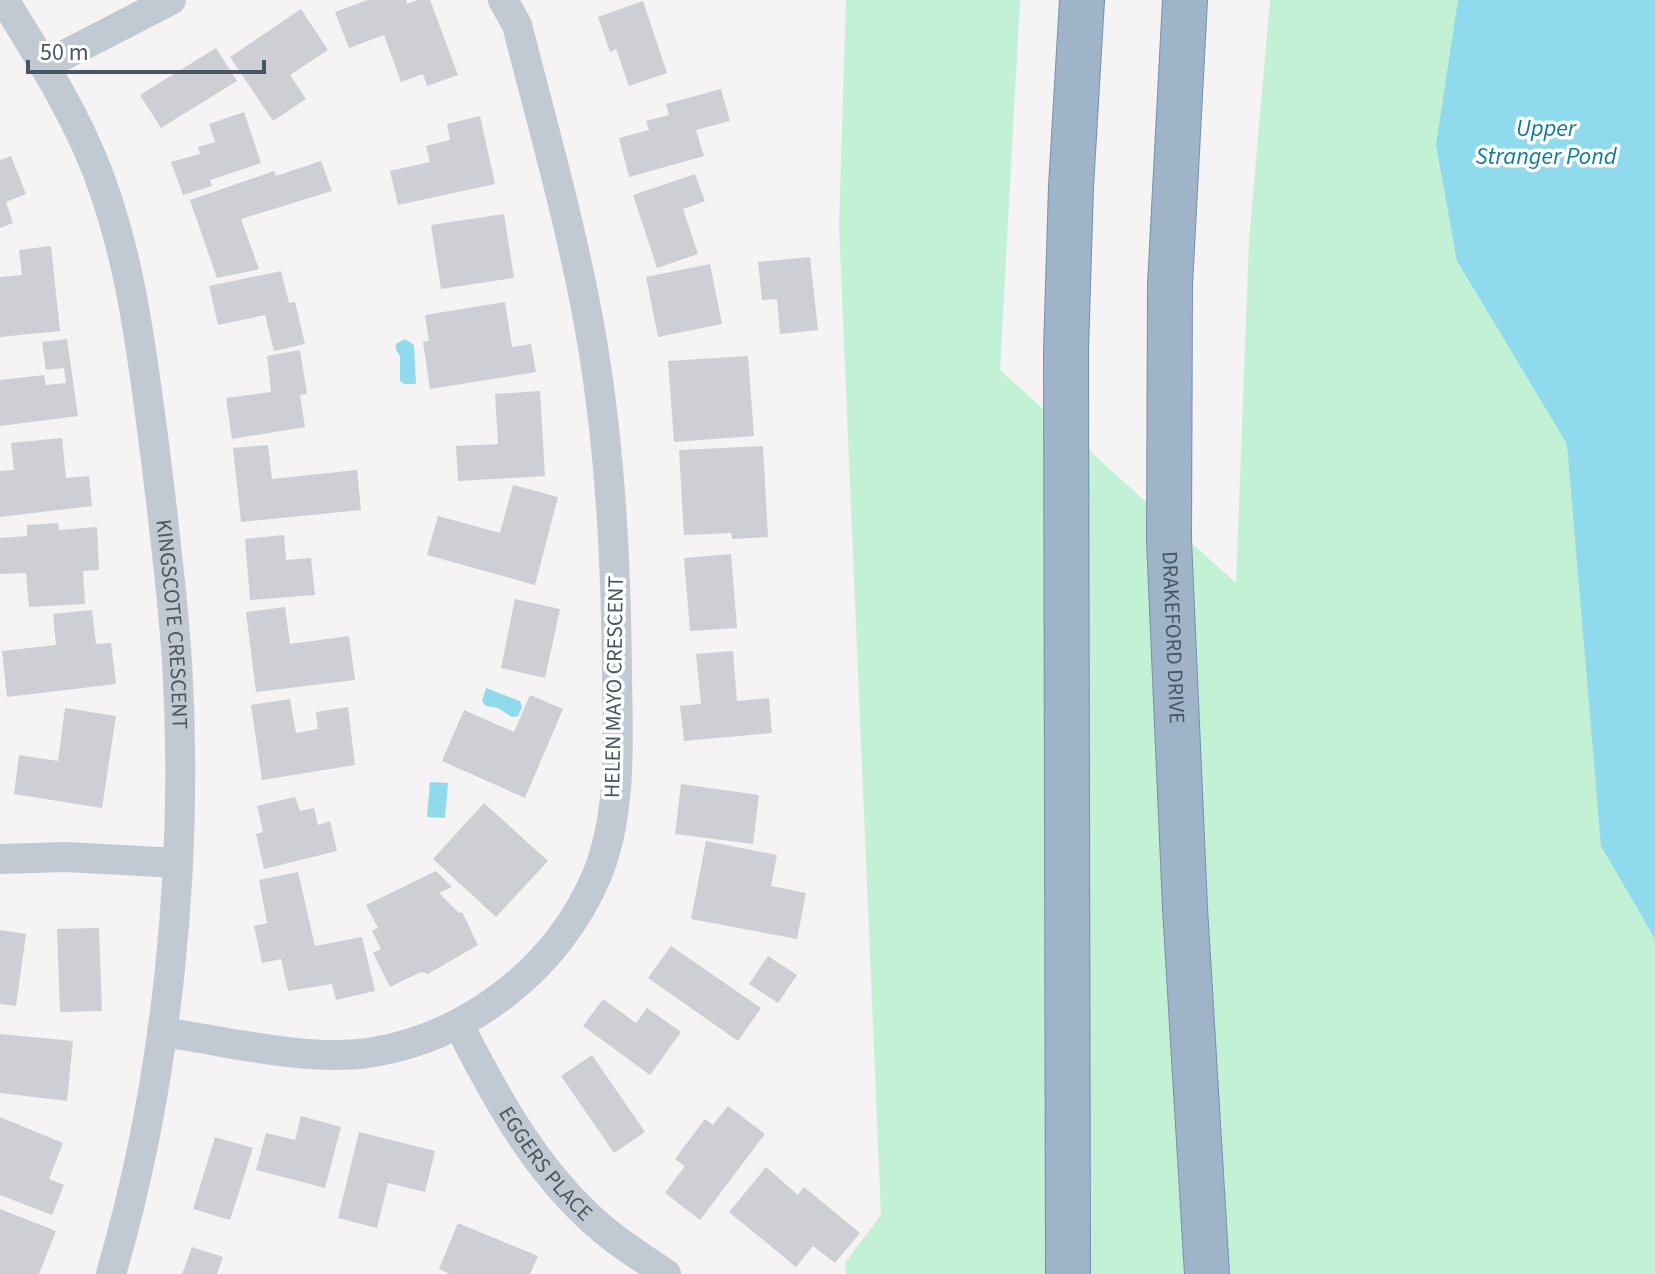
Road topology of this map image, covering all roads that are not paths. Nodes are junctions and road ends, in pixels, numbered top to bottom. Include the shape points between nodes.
1 (4, 0) edge
2 (171, 0) edge
3 (503, 0) edge
4 (1082, 0) edge
5 (1185, 0) edge
6 (45, 65) junction
7 (0, 859) edge
8 (178, 863) junction
9 (459, 1025) junction
10 (162, 1032) junction
11 (111, 1274) edge
12 (666, 1274) edge
13 (1068, 1274) edge
14 (1207, 1274) edge

1 - 6 street, KINGSCOTE CRESCENT
2 - 6 street
3 - 9 street, HELEN MAYO CRESCENT via 517,25 593,344 616,566 617,732 612,820 597,873 570,925 532,971
4 - 13 highway via 1066,351
5 - 14 highway, DRAKEFORD DRIVE via 1170,285 1169,540
6 - 8 street, KINGSCOTE CRESCENT via 89,150 120,242 140,338 177,661
7 - 8 street
8 - 10 street, KINGSCOTE CRESCENT
9 - 10 street, HELEN MAYO CRESCENT via 373,1052 316,1055
9 - 12 street, EGGERS PLACE via 530,1151 613,1238
10 - 11 street, KINGSCOTE CRESCENT

